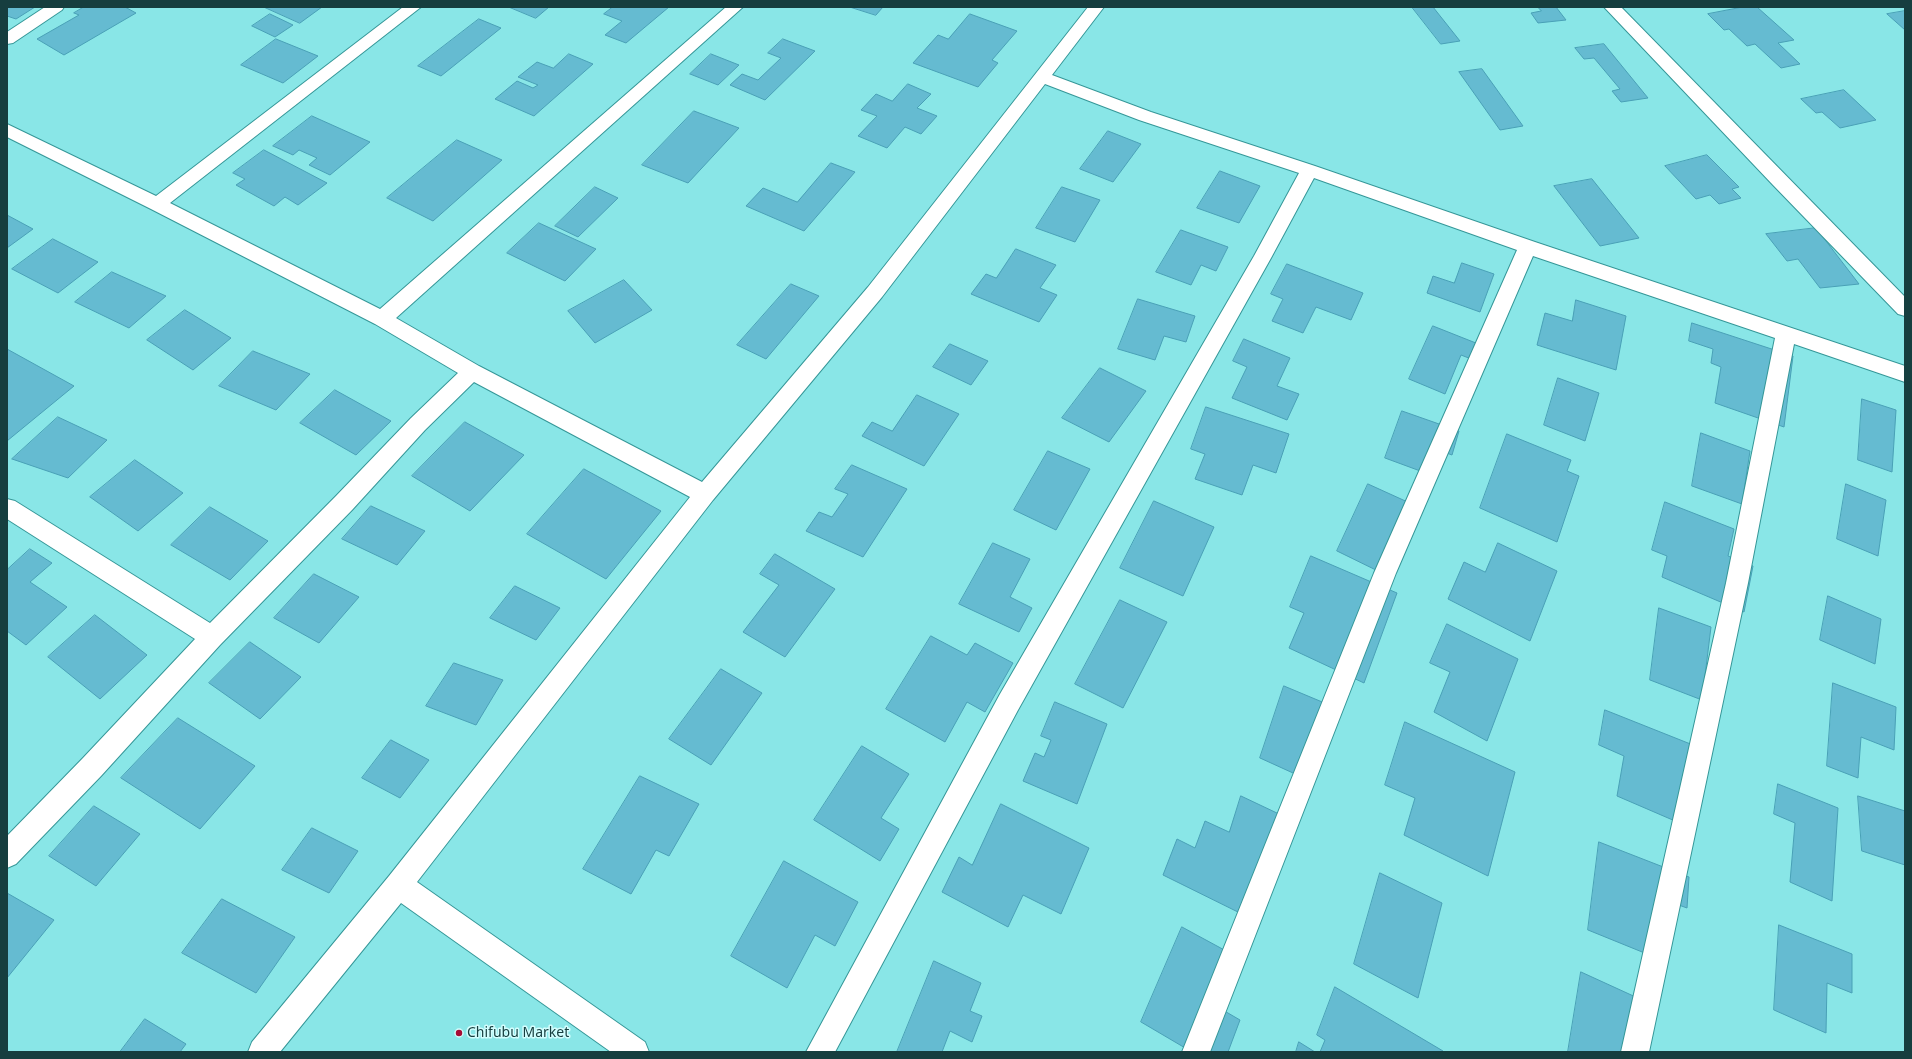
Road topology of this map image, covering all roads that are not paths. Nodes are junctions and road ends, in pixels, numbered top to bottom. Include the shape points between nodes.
1 (56, 7) edge
2 (413, 7) edge
3 (736, 7) edge
4 (1096, 7) edge
5 (1612, 7) edge
6 (7, 39) edge
7 (1042, 77) junction
8 (7, 130) edge
9 (1308, 170) junction
10 (157, 204) junction
11 (1528, 247) junction
12 (1905, 309) edge
13 (382, 319) junction
14 (1786, 334) junction
15 (472, 372) junction
16 (1905, 374) edge
17 (705, 494) junction
18 (7, 508) edge
19 (212, 637) junction
20 (7, 855) edge
21 (398, 885) junction
22 (262, 1052) edge
23 (635, 1052) edge
24 (820, 1052) edge
25 (1196, 1052) edge
26 (1635, 1052) edge

1 - 6 street
2 - 10 street
3 - 13 street
4 - 7 street
5 - 12 street
7 - 9 street via 1145,116
7 - 17 street via 875,292
8 - 10 street
9 - 11 street
9 - 24 street via 1262,258 1009,702
10 - 13 street
11 - 14 street
11 - 25 street via 1385,573
13 - 15 street
14 - 16 street
14 - 26 street via 1737,583
15 - 17 street
15 - 19 street via 418,424
17 - 21 street
18 - 19 street
19 - 20 street
21 - 22 street
21 - 23 street

